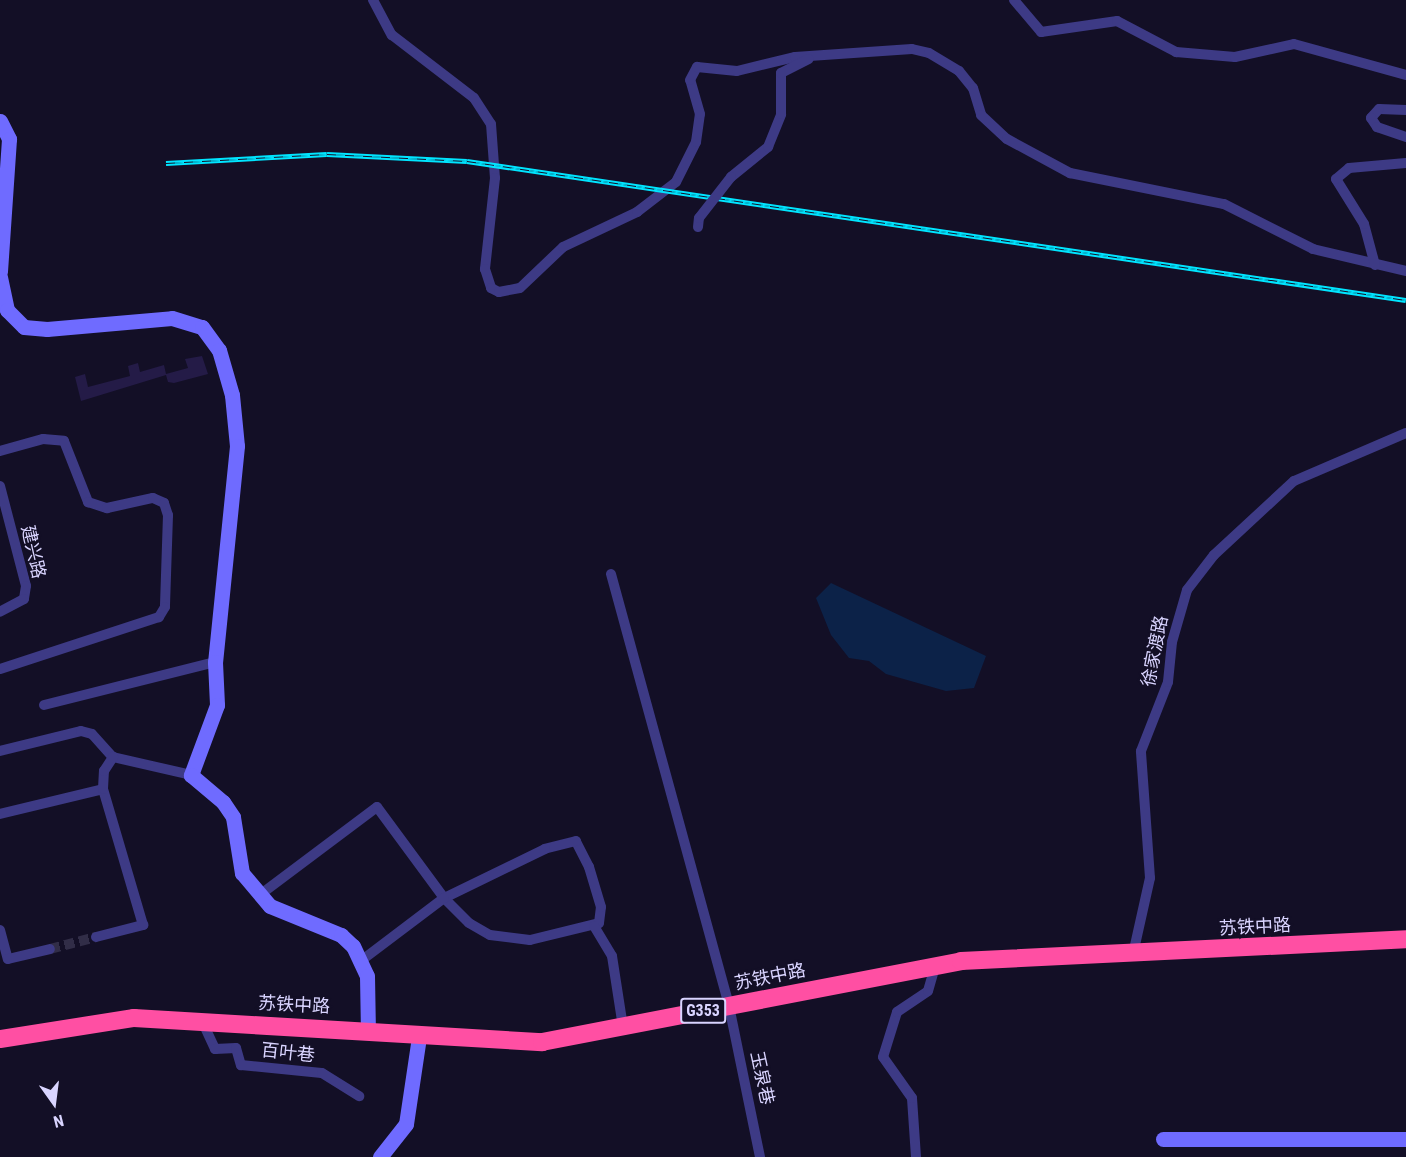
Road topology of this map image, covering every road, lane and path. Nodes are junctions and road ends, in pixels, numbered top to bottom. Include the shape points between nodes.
1 (373, 0) edge
2 (1014, 0) edge
3 (821, 55) junction
4 (1406, 75) edge
5 (1406, 110) edge
6 (0, 121) edge
7 (1406, 137) edge
8 (1404, 164) edge
9 (698, 222) dead end
10 (1375, 265) junction
11 (1406, 271) edge
12 (0, 272) edge
13 (0, 277) edge
14 (1406, 433) edge
15 (0, 451) edge
16 (0, 486) edge
17 (611, 574) dead end
18 (0, 612) edge
19 (215, 662) junction
20 (0, 669) edge
21 (44, 705) dead end
22 (0, 751) edge
23 (113, 757) junction
24 (191, 775) junction
25 (103, 789) junction
26 (0, 814) edge
27 (261, 894) junction
28 (444, 898) junction
29 (594, 926) junction
30 (0, 930) edge
31 (96, 937) tunnel mouth
32 (1406, 939) edge
33 (50, 949) tunnel mouth
34 (1133, 954) junction
35 (4, 960) edge
36 (362, 960) junction
37 (935, 966) junction
38 (729, 1006) junction
39 (202, 1022) junction
40 (623, 1027) junction
41 (368, 1031) junction
42 (419, 1037) junction
43 (0, 1039) edge
44 (359, 1096) dead end
45 (1406, 1138) edge
46 (1163, 1139) dead end
47 (380, 1157) edge
48 (760, 1157) edge
49 (916, 1157) edge

1 - 3 street via 392,35 474,98 491,124 495,178 485,269 491,288 499,292 520,288 563,247 644,208 683,173 699,124 690,80 692,70 703,66 737,71
2 - 4 street via 1024,18 1041,32 1117,21 1176,52 1234,57 1294,44
3 - 9 street, bridge via 781,73 781,114 768,147 731,177
3 - 10 street via 912,50 929,53 965,76 981,115 992,126 1070,173 1224,204 1312,249
5 - 7 street via 1379,109 1371,118 1377,127
6 - 12 street via 9,139
8 - 10 street via 1349,168 1336,179 1364,224
10 - 11 street
13 - 19 street via 7,310 24,327 47,329 172,318 202,327 219,350 232,395 237,446
14 - 34 street, 徐家渡路 via 1294,481 1214,555 1187,590 1172,642 1168,682 1141,751 1150,878
15 - 20 street via 43,439 64,441 88,502 107,508 153,498 164,504 168,514 165,607 159,617
16 - 18 street, 建兴路 via 26,586 24,599
17 - 38 street, 玉泉巷
19 - 21 street
19 - 24 street via 217,705
22 - 23 street via 81,731 92,734
23 - 24 street
23 - 25 street via 104,771
24 - 27 street via 210,788 233,817 242,873
25 - 26 street
25 - 31 street via 143,925
27 - 28 street via 377,807
27 - 36 street via 286,914 341,935
28 - 29 street via 469,923 510,940 530,940
28 - 29 street via 545,849 576,841 601,907
28 - 36 street
29 - 40 street via 612,956
30 - 35 street
32 - 34 highway, 苏铁中路 / G353
33 - 35 street
34 - 37 highway, 苏铁中路 / G353
36 - 41 street via 369,995
37 - 38 highway, 苏铁中路 / G353
37 - 49 street via 928,991 897,1012 883,1057 912,1098
38 - 40 highway, 苏铁中路 / G353
38 - 48 street, 玉泉巷
39 - 41 highway, 苏铁中路 / G353
39 - 43 highway, 苏铁中路 / G353 via 134,1018
39 - 44 street, 百叶巷 via 215,1049 236,1048 242,1065 322,1073
40 - 42 highway, 苏铁中路 / G353 via 542,1042
41 - 42 highway, 苏铁中路 / G353
42 - 47 street via 406,1124
45 - 46 street

